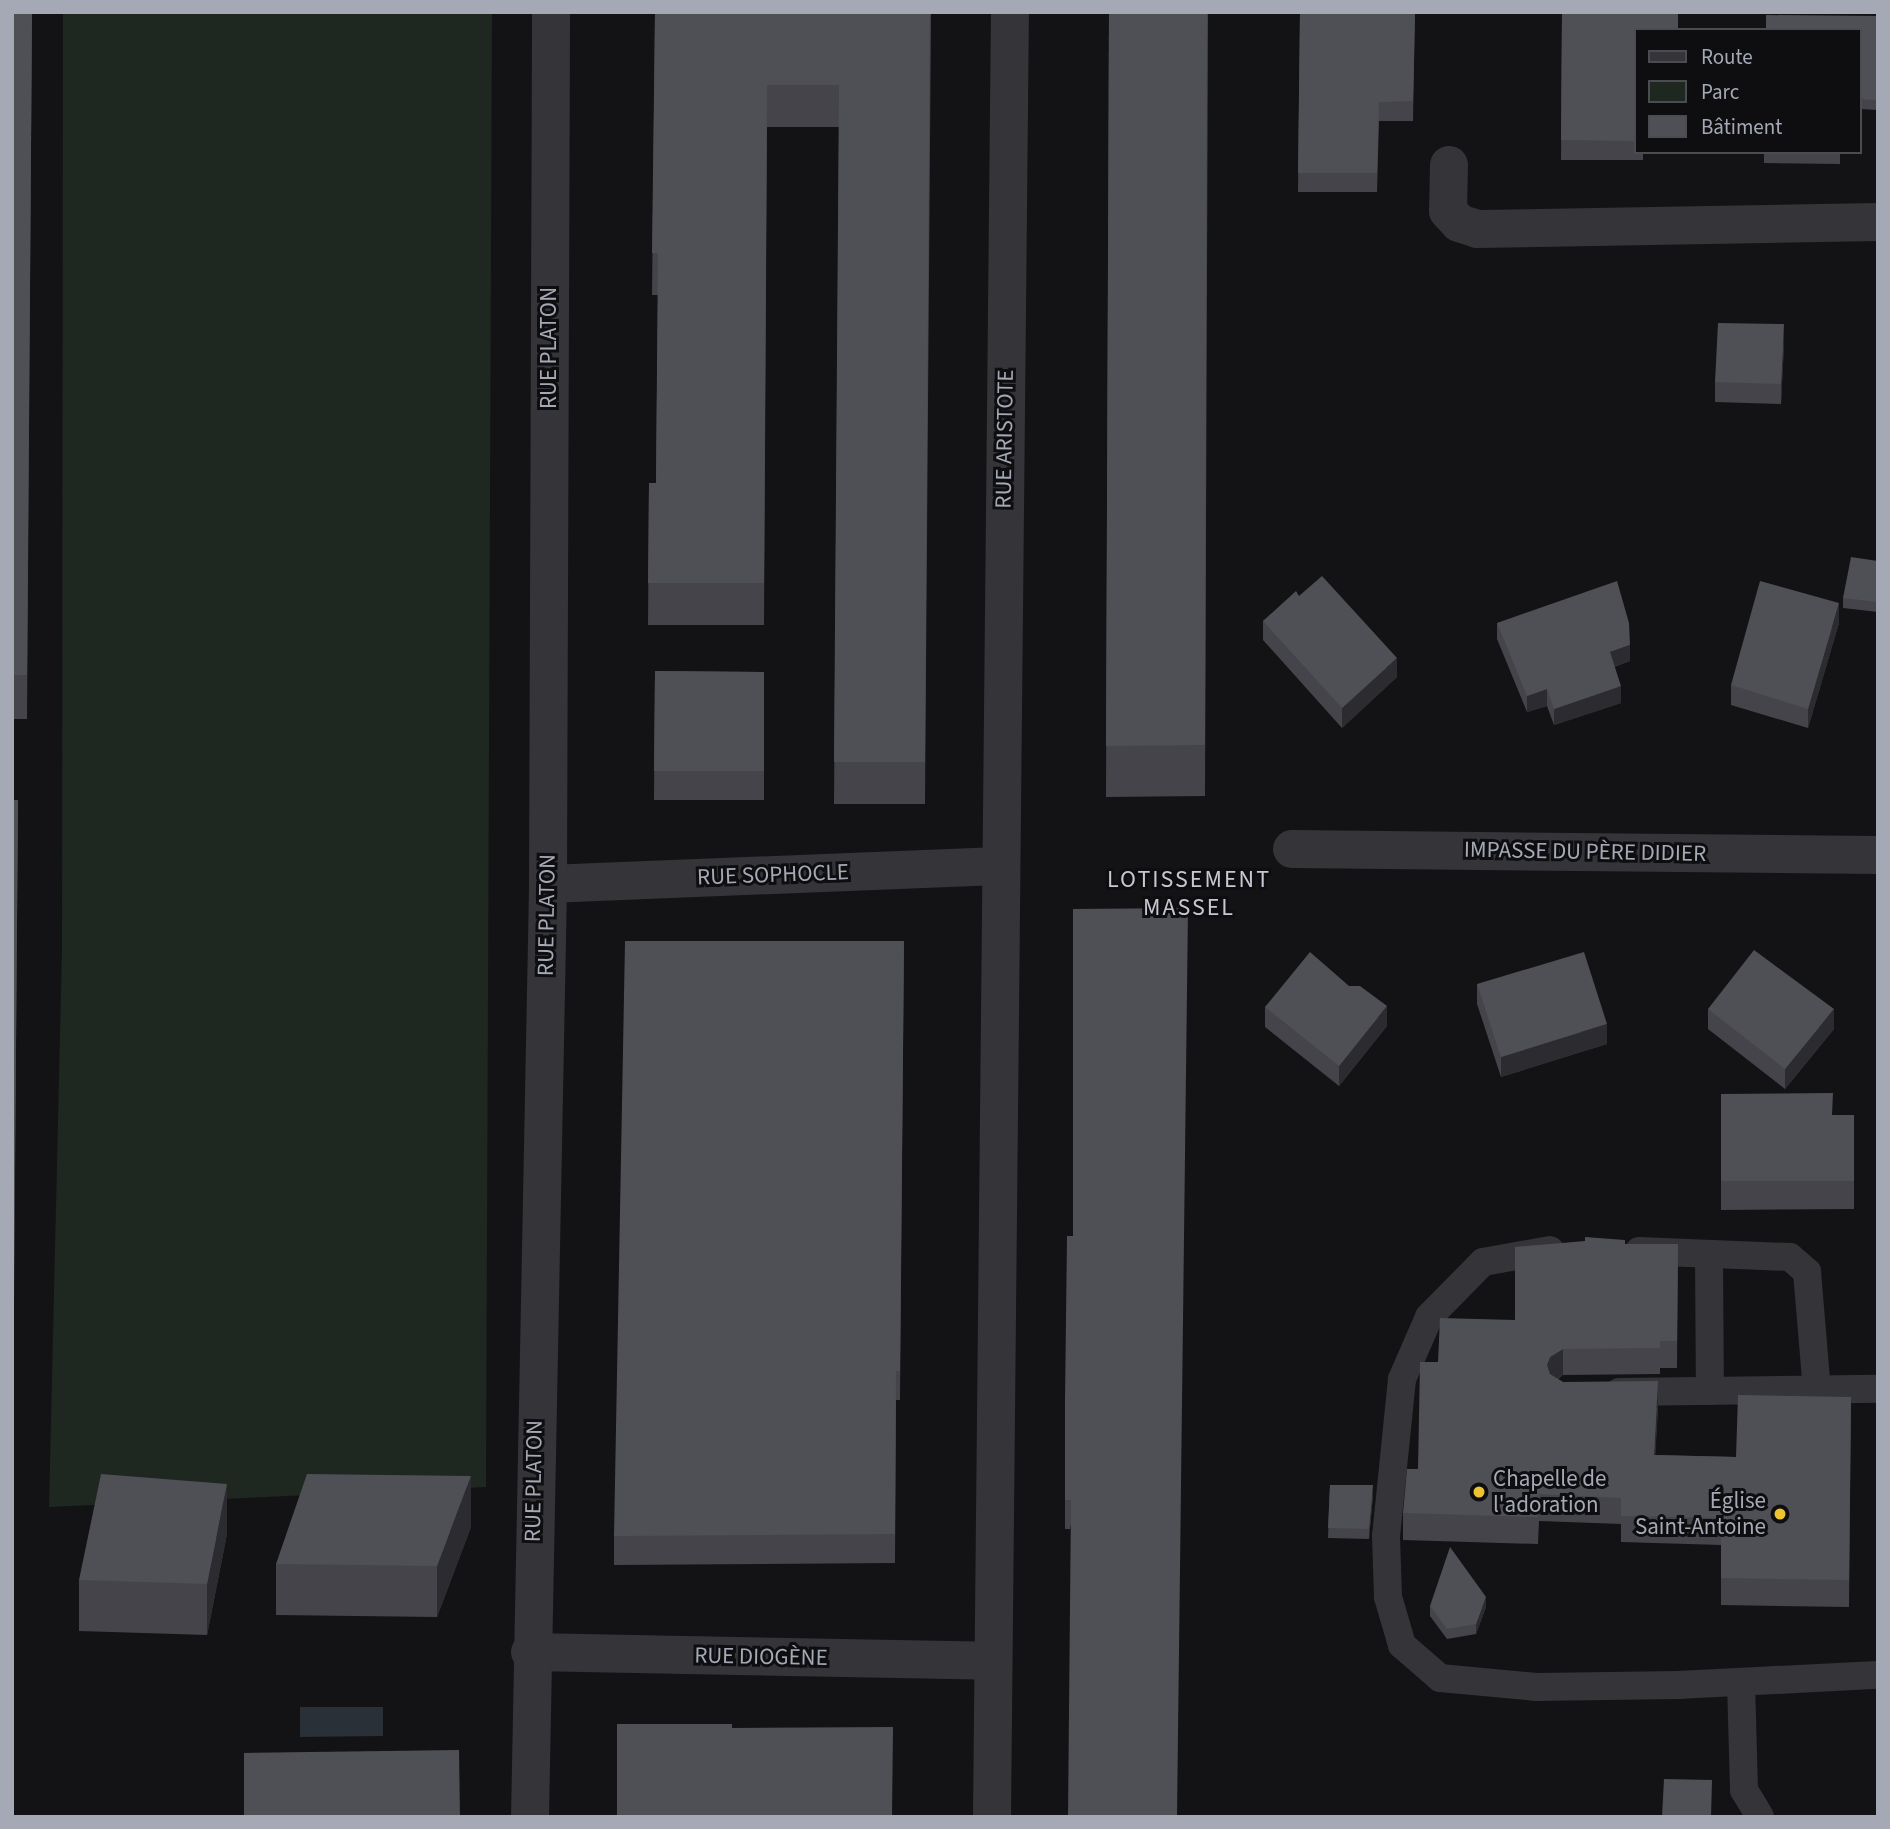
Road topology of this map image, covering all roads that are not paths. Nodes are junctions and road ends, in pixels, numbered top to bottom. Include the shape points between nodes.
1 (551, 12) edge
2 (1010, 12) edge
3 (1449, 165) dead end
4 (1878, 222) edge
5 (1292, 849) dead end
6 (1878, 855) edge
7 (999, 866) junction
8 (548, 884) junction
9 (1575, 1246) edge
10 (1615, 1249) edge
11 (1709, 1256) junction
12 (1817, 1390) junction
13 (1878, 1390) edge
14 (1710, 1391) junction
15 (1590, 1392) edge
16 (530, 1652) junction
17 (991, 1661) junction
18 (1878, 1675) edge
19 (1741, 1682) junction
20 (530, 1817) edge
21 (992, 1817) edge
22 (1760, 1817) edge

1 - 8 street, RUE PLATON
2 - 7 street, RUE ARISTOTE
3 - 4 street via 1448,211 1459,223 1478,229
5 - 6 street, IMPASSE DU PÈRE DIDIER
7 - 8 street, RUE SOPHOCLE
7 - 17 street, RUE ARISTOTE
8 - 16 street, RUE PLATON
9 - 19 lane via 1483,1262 1429,1317 1402,1379 1386,1536 1388,1597 1402,1645 1440,1678 1537,1686
10 - 11 lane
11 - 12 lane via 1790,1257 1807,1272
11 - 14 lane
12 - 13 lane
12 - 14 lane
14 - 15 lane
16 - 17 street, RUE DIOGÈNE
16 - 20 street, RUE PLATON
17 - 21 street, RUE ARISTOTE
18 - 19 lane
19 - 22 lane via 1744,1790

